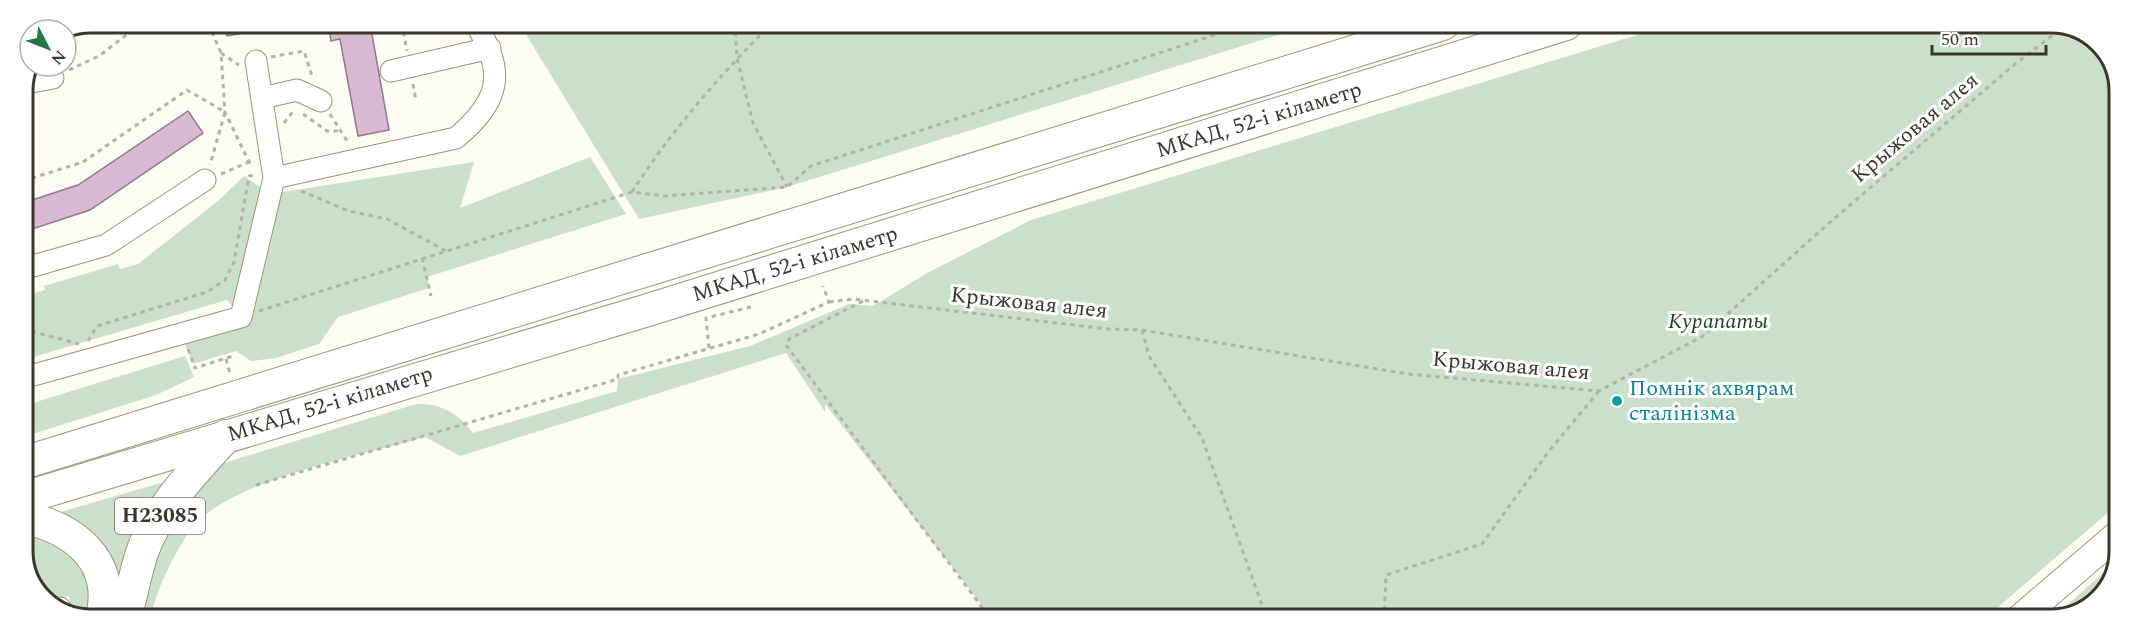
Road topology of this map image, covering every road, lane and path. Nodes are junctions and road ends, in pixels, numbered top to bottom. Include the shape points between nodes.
1 (128, 33) edge
2 (212, 33) edge
3 (481, 33) edge
4 (736, 33) edge
5 (762, 33) edge
6 (1221, 33) edge
7 (1414, 33) edge
8 (1537, 33) edge
9 (2056, 33) edge
10 (490, 48) junction
11 (737, 58) junction
12 (256, 60) dead end
13 (78, 66) edge
14 (391, 71) dead end
15 (53, 78) edge
16 (34, 82) edge
17 (262, 98) junction
18 (321, 101) dead end
19 (225, 112) junction
20 (341, 131) dead end
21 (268, 140) junction
22 (249, 162) junction
23 (276, 174) junction
24 (33, 178) edge
25 (205, 180) junction
26 (787, 187) junction
27 (632, 192) junction
28 (446, 251) junction
29 (422, 258) junction
30 (33, 266) edge
31 (823, 286) dead end
32 (431, 296) dead end
33 (864, 300) junction
34 (830, 302) junction
35 (755, 306) dead end
36 (241, 317) junction
37 (1142, 330) junction
38 (33, 332) edge
39 (182, 334) junction
40 (709, 348) junction
41 (233, 356) dead end
42 (33, 375) edge
43 (1599, 390) junction
44 (227, 435) junction
45 (33, 460) edge
46 (256, 485) dead end
47 (33, 495) edge
48 (33, 520) edge
49 (2109, 542) edge
50 (104, 609) edge
51 (127, 609) edge
52 (983, 609) edge
53 (1263, 609) edge
54 (1384, 609) edge
55 (2032, 609) edge

1 - 13 path via 99,56
2 - 19 path via 221,53
3 - 10 lane
4 - 11 path
5 - 11 path
6 - 26 path via 811,166
7 - 45 highway, МКАД, 52-і кіламетр
8 - 44 highway, МКАД, 52-і кіламетр via 681,300
9 - 43 path, Крыжовая алея via 1836,217 1703,336
10 - 14 lane
10 - 23 lane via 496,64 494,84 475,122 456,138
11 - 26 path via 753,123
11 - 27 path
12 - 17 lane
15 - 16 lane
17 - 18 lane via 297,90
17 - 21 lane
19 - 22 path
19 - 24 path via 187,90 83,162
19 - 25 path
20 - 21 path via 327,131 293,110
21 - 23 lane
22 - 23 path
22 - 25 path
23 - 28 path via 297,189 349,211 387,219
23 - 36 lane
23 - 38 path via 249,176 234,261 225,280 207,292 97,326 86,346
25 - 30 lane via 106,245
26 - 27 path via 664,196
27 - 28 path
28 - 29 path
29 - 32 path
29 - 36 path
31 - 34 path
33 - 34 path, Крыжовая алея
33 - 37 path, Крыжовая алея
33 - 52 path via 795,336 786,345
34 - 40 path via 759,334
35 - 40 path via 706,318
36 - 39 lane
37 - 43 path, Крыжовая алея via 1408,374
37 - 53 path via 1149,356 1202,438
39 - 41 path via 195,368
39 - 42 lane
40 - 46 path via 618,375 618,380
43 - 54 path via 1482,544 1386,575
44 - 47 highway, МКАД, 52-і кіламетр
44 - 51 highway, Н23085 via 155,524 143,550
48 - 50 highway, Н23085 via 66,532 87,547 105,584
49 - 55 main road

